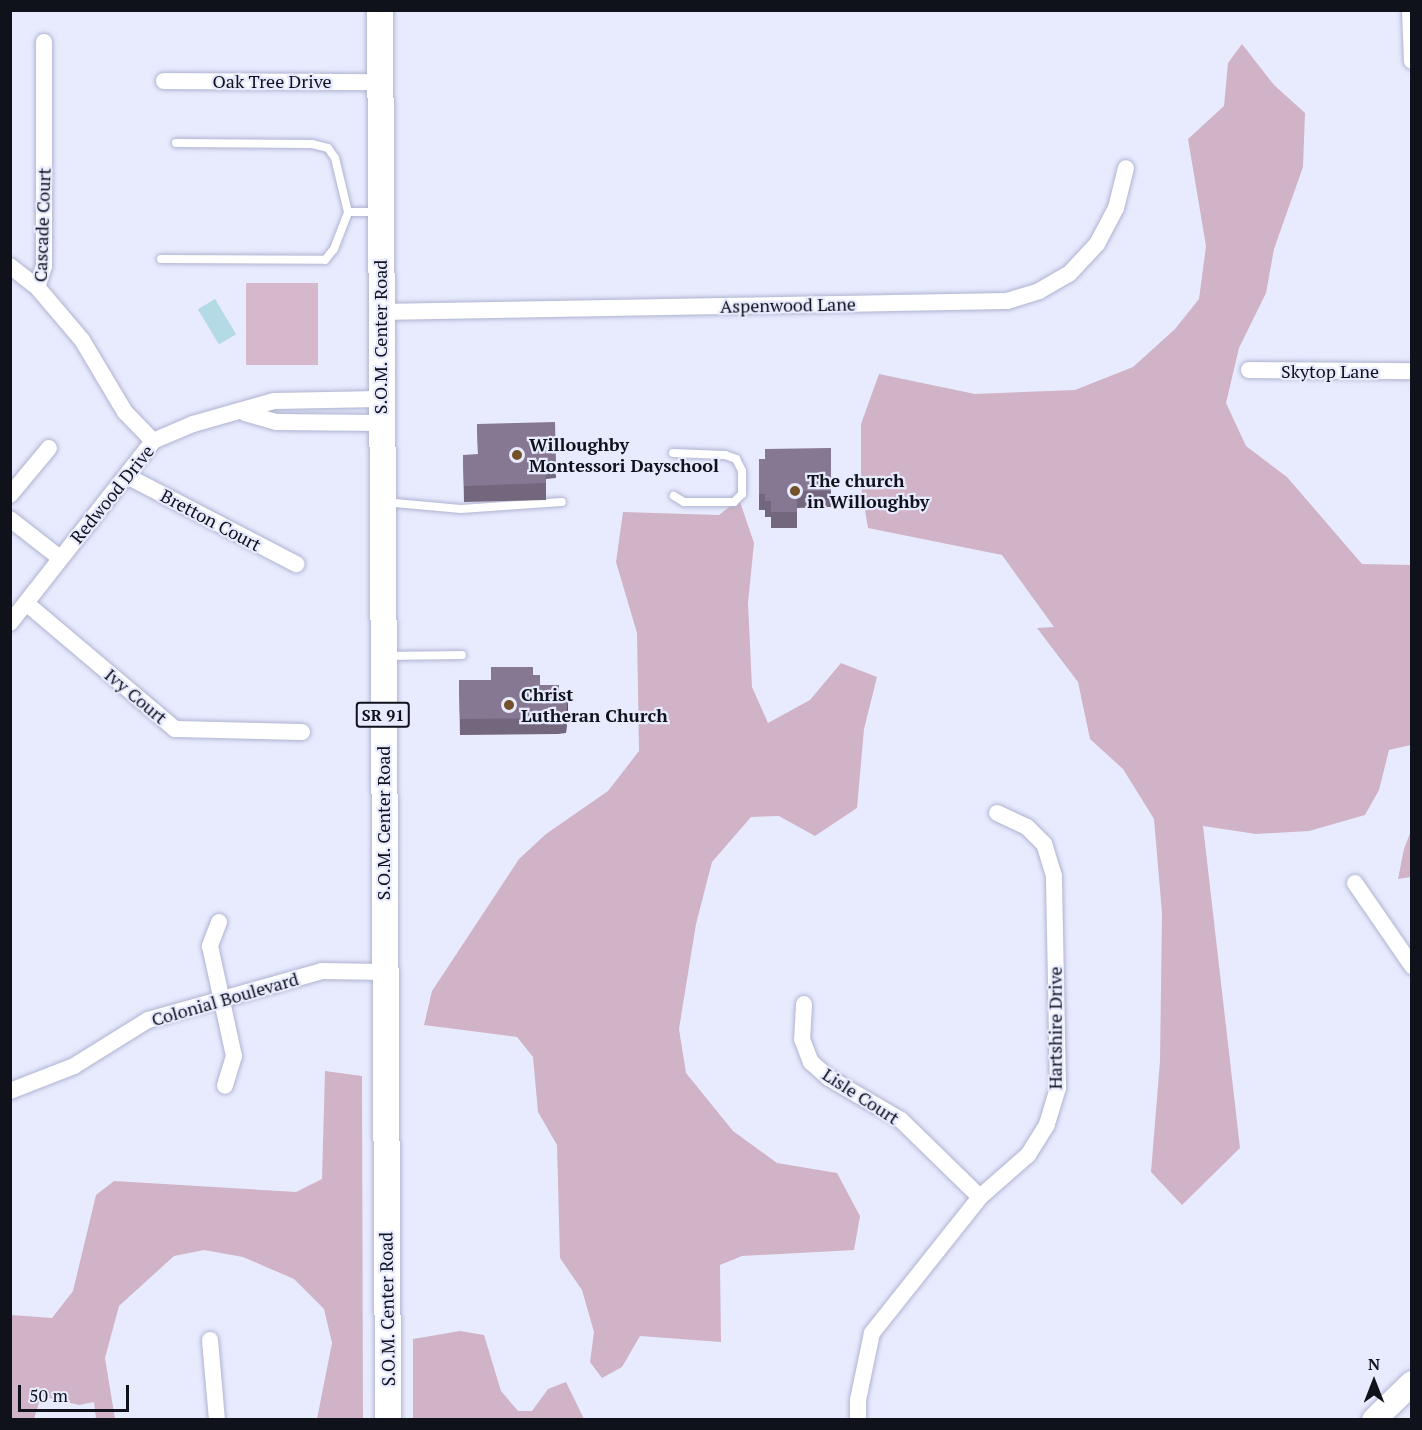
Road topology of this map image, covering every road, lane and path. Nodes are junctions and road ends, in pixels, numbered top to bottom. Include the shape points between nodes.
1 (380, 10) edge
2 (1410, 10) edge
3 (44, 42) dead end
4 (1412, 61) edge
5 (164, 81) dead end
6 (380, 82) junction
7 (176, 143) dead end
8 (1126, 168) dead end
9 (348, 212) junction
10 (379, 212) junction
11 (161, 259) dead end
12 (10, 266) edge
13 (37, 287) junction
14 (379, 312) junction
15 (1249, 370) dead end
16 (1412, 371) edge
17 (380, 411) junction
18 (245, 413) junction
19 (153, 441) junction
20 (49, 448) dead end
21 (673, 453) dead end
22 (127, 476) junction
23 (10, 495) edge
24 (674, 496) dead end
25 (381, 502) junction
26 (562, 502) dead end
27 (10, 519) edge
28 (60, 558) junction
29 (296, 564) dead end
30 (26, 603) junction
31 (10, 624) edge
32 (462, 655) dead end
33 (382, 656) junction
34 (302, 732) dead end
35 (997, 813) dead end
36 (1355, 883) dead end
37 (219, 922) dead end
38 (1412, 966) edge
39 (384, 972) junction
40 (221, 1000) junction
41 (804, 1004) dead end
42 (225, 1086) dead end
43 (10, 1091) edge
44 (980, 1197) junction
45 (210, 1340) dead end
46 (1412, 1383) edge
47 (217, 1419) edge
48 (388, 1419) edge
49 (858, 1419) edge
50 (1374, 1419) edge

1 - 6 main road, S.O.M. Center Road / SR 91
2 - 4 street
3 - 13 street, Cascade Court via 44,266
5 - 6 street, Oak Tree Drive
6 - 10 main road, S.O.M. Center Road / SR 91
7 - 9 lane via 312,144 328,148 335,158
8 - 14 street, Aspenwood Lane via 1116,208 1097,244 1069,274 1039,291 1007,301
9 - 10 lane
9 - 11 lane via 334,249 325,260
10 - 14 main road, S.O.M. Center Road / SR 91
12 - 13 street
13 - 19 street, Cascade Court via 82,340 125,412
14 - 17 main road, S.O.M. Center Road / SR 91
15 - 16 street, Skytop Lane
17 - 18 street, Redwood Drive via 276,422
17 - 18 street, Redwood Drive via 274,401
17 - 25 main road, S.O.M. Center Road / SR 91
18 - 19 street, Redwood Drive via 193,424
19 - 22 street, Redwood Drive
20 - 23 street
21 - 24 lane via 725,455 736,459 742,471 742,494 734,501 684,502
22 - 28 street, Redwood Drive
22 - 29 street, Bretton Court
25 - 26 lane via 461,509
25 - 33 main road, S.O.M. Center Road / SR 91
27 - 28 street
28 - 30 street, Redwood Drive
30 - 31 street, Redwood Drive
30 - 34 street, Ivy Court via 175,729
32 - 33 lane
33 - 39 main road, S.O.M. Center Road / SR 91
35 - 44 street, Hartshire Drive via 1027,827 1044,844 1054,876 1058,1088 1047,1124 1028,1155
36 - 38 street
37 - 40 street via 210,945
39 - 40 street, Colonial Boulevard via 322,970
39 - 48 main road, S.O.M. Center Road / SR 91
40 - 42 street via 234,1056
40 - 43 street, Colonial Boulevard via 148,1020 74,1066
41 - 44 street, Lisle Court via 802,1039 811,1062 829,1078 901,1120
44 - 49 street, Hartshire Drive via 872,1333 858,1400
45 - 47 street
46 - 50 main road

